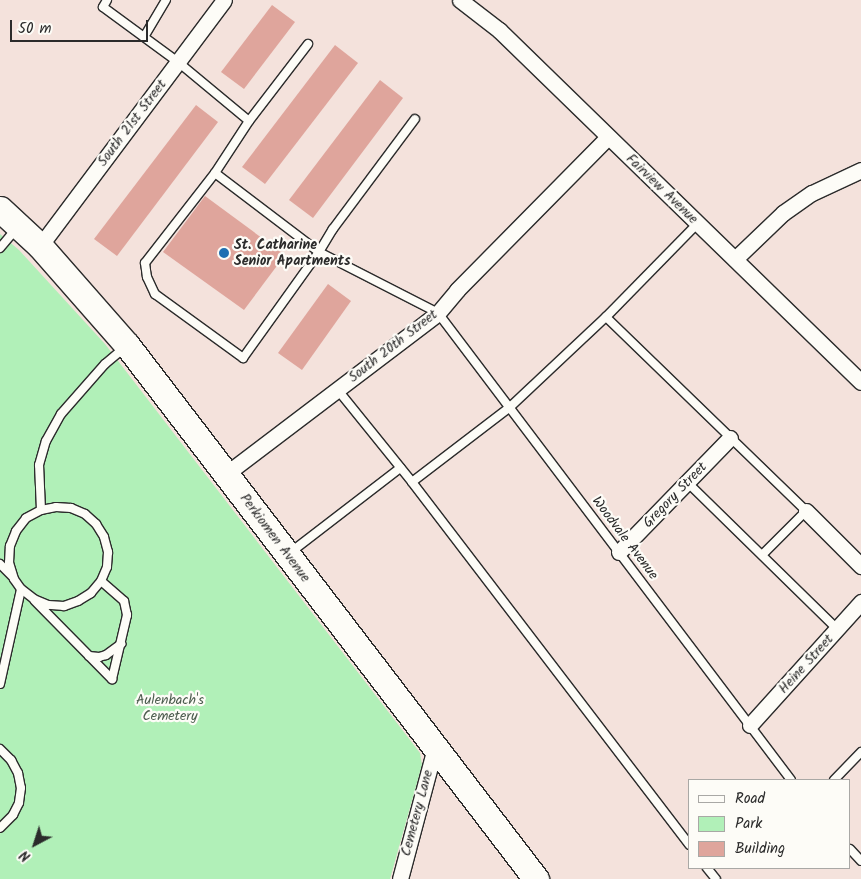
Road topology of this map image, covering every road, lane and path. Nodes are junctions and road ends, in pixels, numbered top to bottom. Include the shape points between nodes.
1 (166, 0) edge
2 (224, 0) edge
3 (460, 0) edge
4 (105, 4) edge
5 (144, 36) junction
6 (308, 44) dead end
7 (178, 62) junction
8 (415, 119) dead end
9 (249, 121) junction
10 (608, 136) junction
11 (861, 170) edge
12 (215, 173) junction
13 (0, 209) edge
14 (697, 224) junction
15 (19, 226) junction
16 (40, 246) junction
17 (0, 248) edge
18 (320, 252) junction
19 (736, 259) junction
20 (438, 312) junction
21 (606, 317) junction
22 (127, 344) junction
23 (861, 382) edge
24 (338, 389) junction
25 (510, 407) junction
26 (730, 438) junction
27 (400, 468) junction
28 (226, 474) junction
29 (412, 482) junction
30 (687, 482) junction
31 (41, 510) junction
32 (806, 511) junction
33 (620, 552) junction
34 (287, 554) junction
35 (762, 555) junction
36 (0, 564) edge
37 (861, 566) edge
38 (14, 579) junction
39 (101, 581) junction
40 (21, 589) junction
41 (34, 599) junction
42 (861, 602) edge
43 (837, 629) junction
44 (121, 644) junction
45 (89, 656) junction
46 (0, 684) edge
47 (750, 726) junction
48 (434, 747) junction
49 (0, 749) edge
50 (861, 752) edge
51 (790, 779) edge
52 (835, 779) edge
53 (0, 828) edge
54 (688, 842) edge
55 (851, 850) edge
56 (861, 861) edge
57 (708, 869) edge
58 (400, 879) edge
59 (536, 879) edge
60 (716, 879) edge

1 - 5 lane
2 - 7 street, South 21st Street
3 - 10 street, Fairview Avenue via 499,30
4 - 5 lane
5 - 7 lane
6 - 9 lane
7 - 9 lane
7 - 16 street, South 21st Street
8 - 18 lane via 333,229
9 - 12 lane
10 - 14 street, Fairview Avenue
10 - 20 street, South 20th Street
11 - 19 street via 812,193 783,213
12 - 18 lane
12 - 18 lane via 146,264 146,277 155,294 243,358
13 - 15 main road, Perkiomen Avenue
14 - 19 street, Fairview Avenue
14 - 21 lane
15 - 16 main road, Perkiomen Avenue
15 - 17 lane
16 - 22 main road, Perkiomen Avenue
18 - 20 lane
19 - 23 street, Fairview Avenue
20 - 24 street, South 20th Street
20 - 25 lane, Woodvale Avenue
21 - 25 lane
21 - 26 lane
22 - 28 main road, Perkiomen Avenue
22 - 31 lane via 61,414 46,440 39,464
24 - 27 lane
24 - 28 street, South 20th Street
25 - 29 lane
25 - 33 lane, Woodvale Avenue
26 - 30 street, Gregory Street
26 - 32 lane
27 - 29 lane
27 - 34 lane
28 - 34 main road, Perkiomen Avenue
29 - 54 lane
30 - 33 street, Gregory Street
30 - 35 lane
31 - 38 lane via 26,518 10,546 9,563
31 - 39 lane via 56,506 70,508 85,514 96,524 108,552 107,567
32 - 35 lane
32 - 37 street
33 - 47 lane, Woodvale Avenue
34 - 48 main road, Perkiomen Avenue
35 - 43 lane
36 - 38 lane
38 - 40 lane
39 - 41 lane via 92,593 64,606 48,605
39 - 44 lane via 124,601 127,616
40 - 41 lane
40 - 46 lane
41 - 45 lane
42 - 43 street, Heine Street
43 - 47 street, Heine Street
44 - 45 lane via 106,655
44 - 45 lane via 112,679
47 - 51 lane, Woodvale Avenue
48 - 58 street, Cemetery Lane
48 - 59 main road, Perkiomen Avenue
49 - 53 lane via 11,760 21,788 13,815
50 - 52 lane
55 - 56 lane
57 - 60 lane

